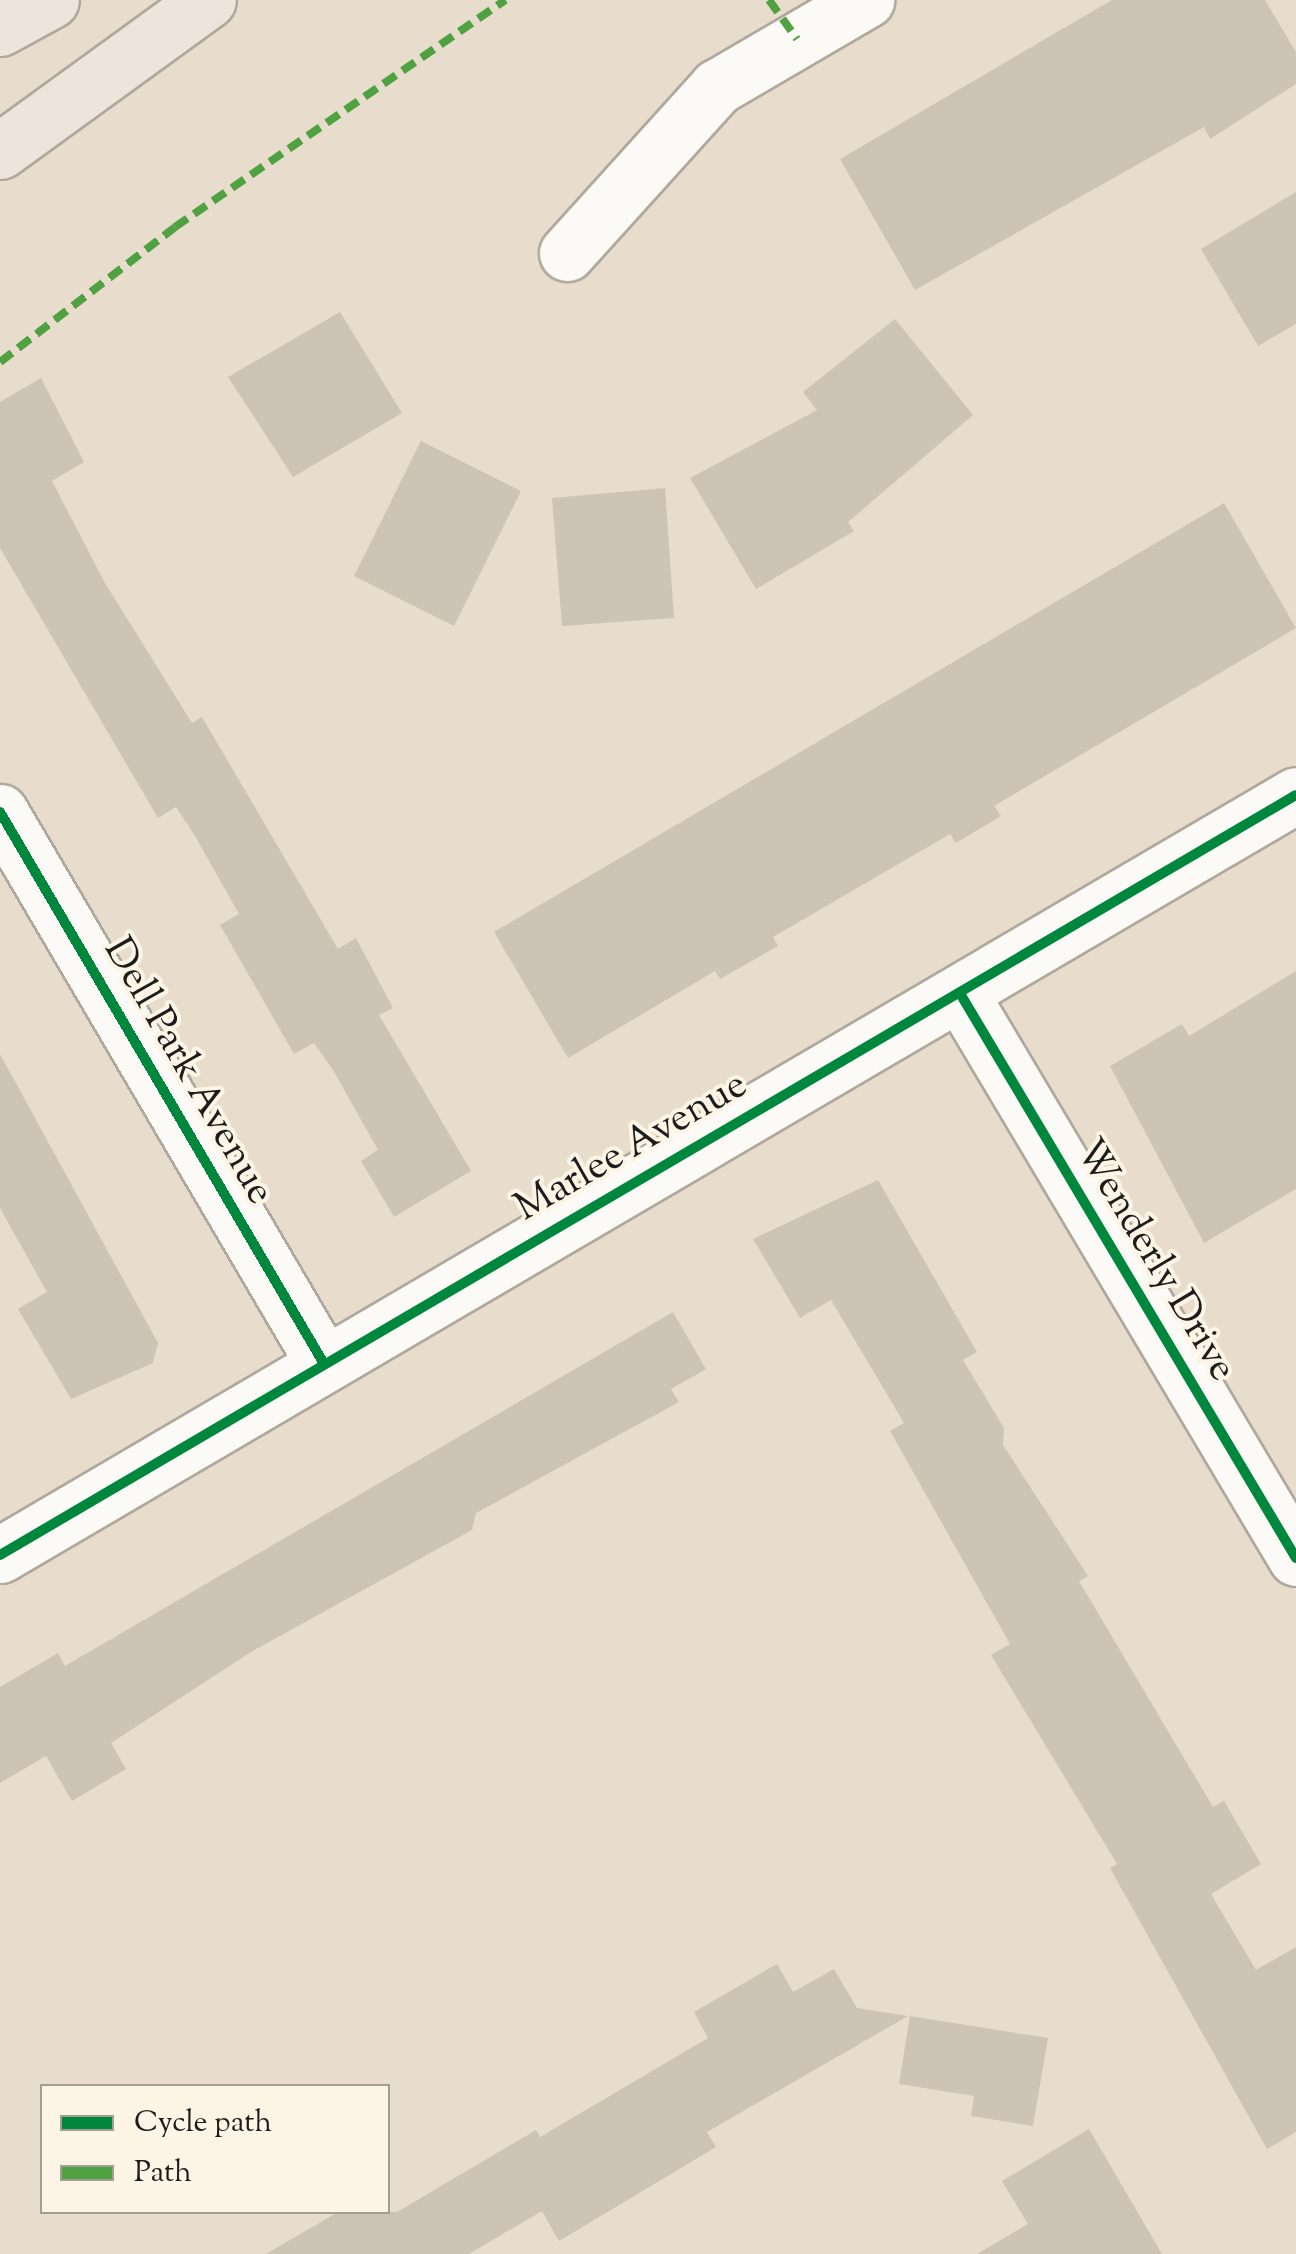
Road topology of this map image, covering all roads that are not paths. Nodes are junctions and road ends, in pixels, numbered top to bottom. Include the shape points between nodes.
1 (51, 0) edge
2 (208, 0) edge
3 (866, 0) edge
4 (0, 28) edge
5 (0, 151) edge
6 (567, 253) dead end
7 (1296, 795) edge
8 (0, 812) edge
9 (961, 995) junction
10 (323, 1362) junction
11 (0, 1556) edge
12 (1296, 1558) edge

1 - 4 highway
2 - 5 highway
3 - 6 street via 717,88
7 - 9 street, Marlee Avenue
8 - 10 street, Dell Park Avenue
9 - 10 street, Marlee Avenue
9 - 12 street, Wenderly Drive
10 - 11 street, Marlee Avenue

